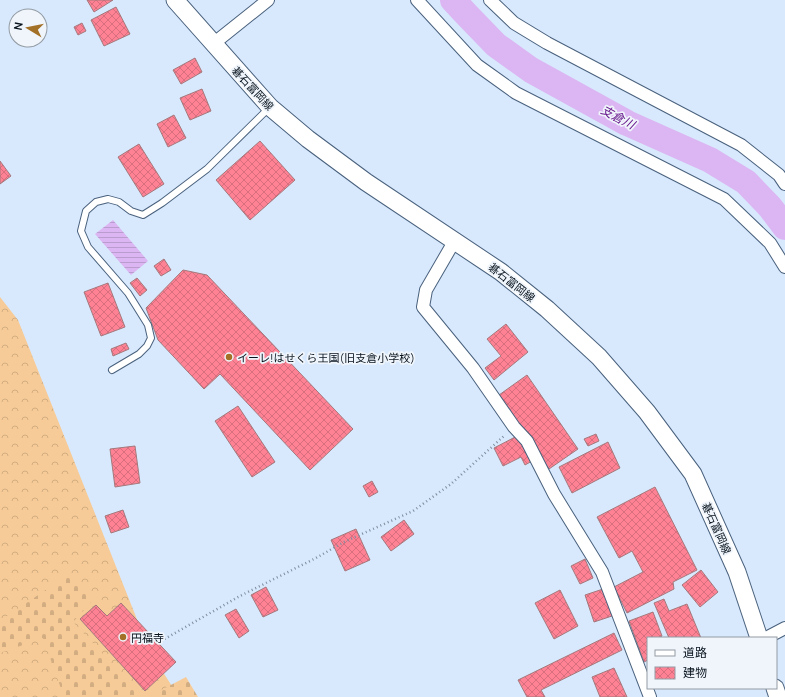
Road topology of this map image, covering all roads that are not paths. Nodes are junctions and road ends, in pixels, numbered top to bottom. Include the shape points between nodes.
1 (175, 0) edge
2 (268, 0) edge
3 (417, 0) edge
4 (490, 0) edge
5 (213, 44) junction
6 (270, 107) junction
7 (785, 184) edge
8 (455, 240) junction
9 (785, 267) edge
10 (112, 370) dead end
11 (785, 628) edge
12 (759, 637) edge
13 (768, 637) edge
14 (647, 687) edge

1 - 5 main road, 碁石富岡線
2 - 5 street
3 - 9 street via 478,65 516,93 724,199 770,243
4 - 7 street via 514,23 547,43 742,145 779,175
5 - 6 main road, 碁石富岡線
6 - 8 main road, 碁石富岡線 via 366,182
6 - 10 lane via 206,169 144,215 108,199 96,202 86,211 82,230 88,247 128,293 148,325 150,338 147,346 139,354
8 - 12 main road, 碁石富岡線 via 502,272 547,309 599,357 647,412 693,474 737,572
8 - 14 street via 426,290 423,307 473,368 527,442 554,494 602,572
11 - 13 street

